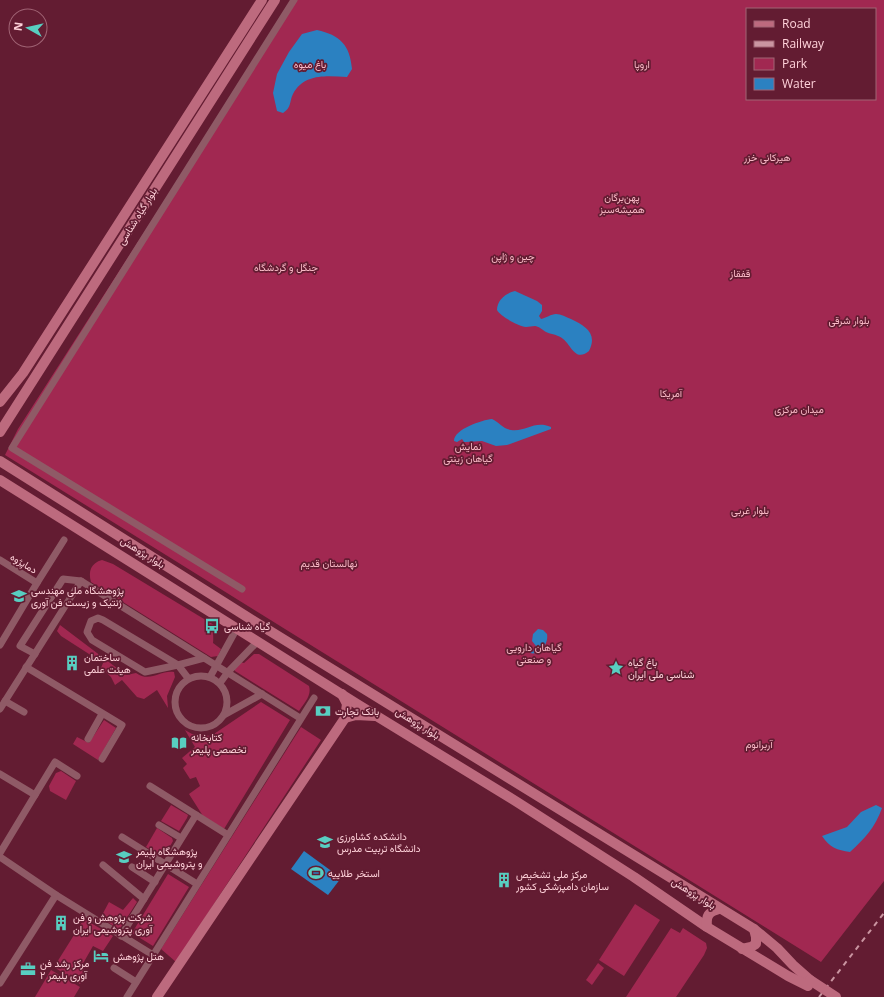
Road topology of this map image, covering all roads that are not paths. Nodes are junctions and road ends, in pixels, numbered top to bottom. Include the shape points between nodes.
1 (262, 0) edge
2 (275, 0) edge
3 (294, 0) edge
4 (0, 402) edge
5 (0, 432) edge
6 (0, 461) edge
7 (1, 481) edge
8 (64, 540) dead end
9 (0, 560) edge
10 (81, 581) junction
11 (37, 583) junction
12 (242, 589) dead end
13 (237, 628) junction
14 (258, 641) junction
15 (0, 645) edge
16 (35, 654) junction
17 (204, 658) junction
18 (178, 665) junction
19 (216, 665) junction
20 (26, 667) junction
21 (228, 672) junction
22 (210, 677) junction
23 (188, 678) junction
24 (220, 683) junction
25 (262, 694) junction
26 (342, 694) junction
27 (314, 698) dead end
28 (5, 700) junction
29 (0, 709) edge
30 (24, 712) dead end
31 (102, 714) junction
32 (224, 715) junction
33 (379, 717) junction
34 (300, 718) junction
35 (345, 718) junction
36 (88, 739) dead end
37 (102, 759) dead end
38 (0, 774) edge
39 (77, 776) dead end
40 (150, 786) dead end
41 (35, 795) junction
42 (196, 815) junction
43 (159, 825) dead end
44 (228, 835) junction
45 (122, 837) dead end
46 (182, 838) junction
47 (0, 853) edge
48 (0, 857) edge
49 (166, 864) junction
50 (102, 865) dead end
51 (132, 867) dead end
52 (155, 882) junction
53 (197, 884) junction
54 (56, 895) junction
55 (144, 899) junction
56 (719, 909) junction
57 (707, 927) junction
58 (754, 929) junction
59 (122, 936) junction
60 (742, 949) junction
61 (153, 955) junction
62 (114, 968) dead end
63 (0, 982) edge
64 (136, 982) junction
65 (809, 983) junction
66 (127, 997) edge
67 (157, 997) edge
68 (825, 997) edge
69 (836, 997) edge

1 - 4 street, بلوار گیاه شناسی via 23,373
2 - 5 street, بلوار گیاه شناسی
3 - 12 street via 12,448
6 - 56 street, بلوار پژوهش
7 - 13 street, بلوار پژوهش
8 - 11 street
9 - 11 street, دماپژوه
10 - 16 street
10 - 16 street via 63,579 20,646
10 - 17 street
11 - 15 street, دماپژوه
13 - 14 street, بلوار پژوهش
13 - 19 street
14 - 21 street
14 - 26 street, بلوار پژوهش
16 - 20 street
17 - 18 street
17 - 19 street
18 - 18 street via 103,620 98,618 91,621 87,632 92,640 145,672
18 - 23 street
19 - 21 street
19 - 22 street
20 - 28 street
20 - 31 street
21 - 24 street
21 - 25 street
22 - 23 street via 205,675
22 - 24 street
23 - 32 street via 179,688 174,700 175,709 182,720 193,727 202,728 218,722
24 - 32 street via 227,698
25 - 32 street
25 - 34 street
26 - 33 street, بلوار پژوهش
26 - 35 street via 347,704
27 - 34 street
28 - 29 street
28 - 30 street
31 - 36 street
31 - 37 street via 122,725
33 - 35 street via 356,715
33 - 57 street, بلوار پژوهش via 517,802
34 - 44 street
35 - 67 street
38 - 41 street
39 - 41 street via 55,762
40 - 42 street
41 - 47 street
42 - 44 street
42 - 46 street
43 - 46 street
44 - 53 street
45 - 49 street
46 - 49 street
48 - 54 street
49 - 52 street
49 - 53 street
50 - 55 street
51 - 52 street
52 - 55 street
53 - 61 street
54 - 59 street
54 - 63 street
55 - 59 street
56 - 57 street via 708,915
56 - 58 street, بلوار پژوهش
57 - 60 street, بلوار پژوهش
58 - 60 street via 756,944 751,948
58 - 65 street, بلوار پژوهش via 777,948
59 - 61 street
60 - 65 street, بلوار پژوهش via 788,976
61 - 64 street
62 - 64 street
64 - 66 street
65 - 68 street
65 - 69 street, bridge

